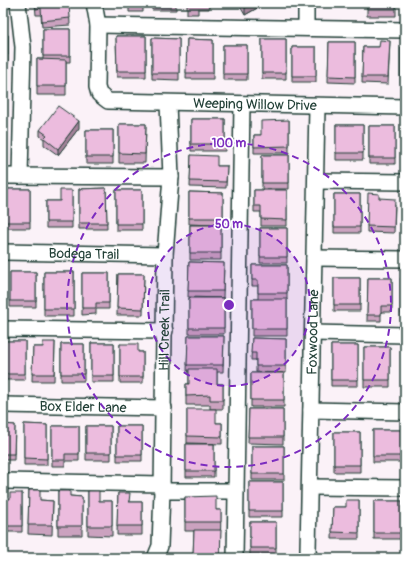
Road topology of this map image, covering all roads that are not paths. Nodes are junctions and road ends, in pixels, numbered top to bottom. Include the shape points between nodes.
1 (18, 3) edge
2 (94, 3) edge
3 (306, 3) edge
4 (98, 25) junction
5 (306, 28) junction
6 (405, 30) edge
7 (168, 103) junction
8 (242, 104) junction
9 (317, 107) junction
10 (405, 107) edge
11 (3, 176) edge
12 (20, 176) junction
13 (170, 178) junction
14 (316, 181) junction
15 (405, 182) edge
16 (3, 252) edge
17 (165, 255) junction
18 (314, 258) junction
19 (405, 259) edge
20 (3, 329) edge
21 (165, 332) junction
22 (313, 333) junction
23 (405, 335) edge
24 (3, 405) edge
25 (164, 408) junction
26 (311, 410) junction
27 (405, 412) edge
28 (3, 481) edge
29 (162, 487) junction
30 (310, 487) junction
31 (405, 488) edge
32 (236, 491) junction
33 (155, 558) edge
34 (235, 558) edge
35 (310, 558) edge

1 - 12 street via 22,47
2 - 4 street
3 - 5 street
4 - 5 street
4 - 7 street, Weeping Willow Drive via 99,94 112,102
5 - 6 street
7 - 8 street, Weeping Willow Drive
7 - 13 street, Hill Creek Trail
8 - 9 street, Weeping Willow Drive
8 - 32 street
9 - 10 street, Weeping Willow Drive
9 - 14 street, Foxwood Lane
11 - 12 street
12 - 13 street
13 - 17 street, Hill Creek Trail
14 - 15 street
14 - 18 street, Foxwood Lane
16 - 17 street, Bodega Trail
17 - 21 street, Hill Creek Trail
18 - 19 street
18 - 22 street, Foxwood Lane
20 - 21 street
21 - 25 street, Hill Creek Trail
22 - 23 street
22 - 26 street, Foxwood Lane
24 - 25 street, Box Elder Lane
25 - 29 street, Hill Creek Trail
26 - 27 street
26 - 30 street, Foxwood Lane
28 - 29 street
29 - 32 street
29 - 33 street, Hill Creek Trail via 160,546
30 - 31 street
30 - 35 street, Foxwood Lane
32 - 34 street

